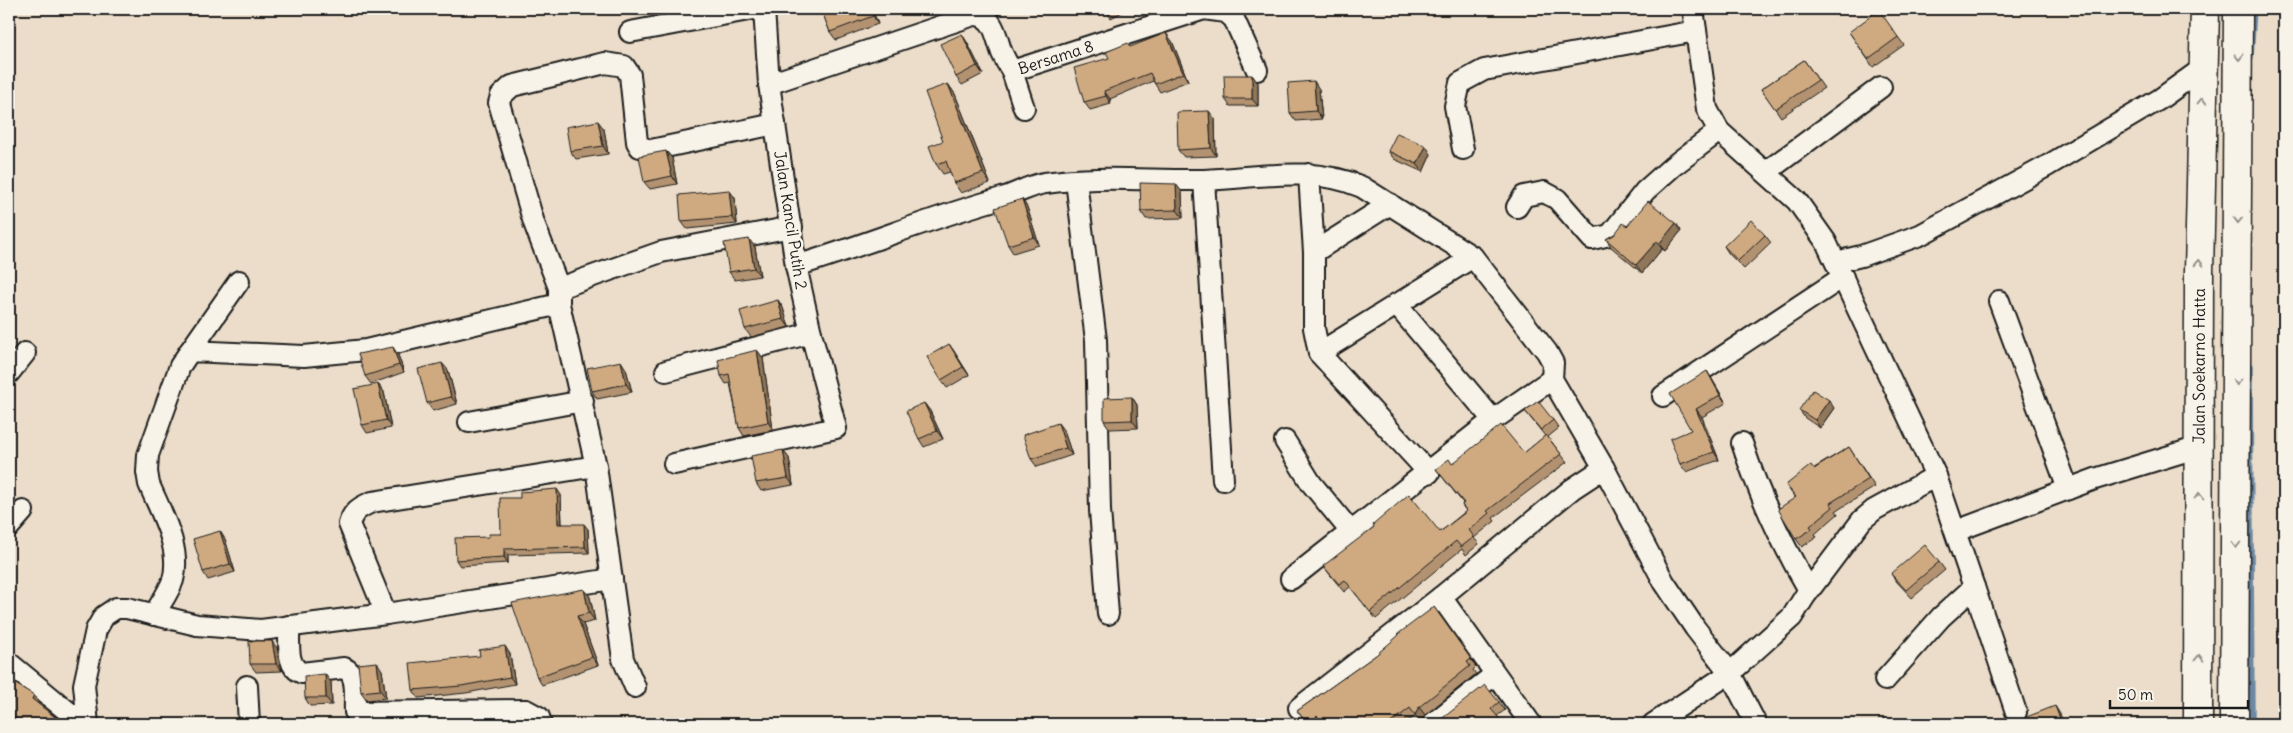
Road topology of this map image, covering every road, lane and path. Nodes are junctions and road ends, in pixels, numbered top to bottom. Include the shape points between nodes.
1 (754, 9) edge
2 (764, 9) edge
3 (1693, 9) edge
4 (2205, 9) edge
5 (2238, 9) edge
6 (1696, 31) junction
7 (630, 32) dead end
8 (2203, 68) junction
9 (1257, 70) dead end
10 (1012, 71) junction
11 (769, 84) junction
12 (1881, 87) dead end
13 (1024, 108) dead end
14 (775, 124) junction
15 (1719, 132) junction
16 (1463, 149) dead end
17 (1766, 172) junction
18 (1309, 174) junction
19 (1204, 180) junction
20 (1076, 181) junction
21 (1390, 204) junction
22 (1517, 207) dead end
23 (792, 227) junction
24 (1314, 252) junction
25 (1473, 257) junction
26 (796, 266) junction
27 (1839, 269) junction
28 (239, 280) dead end
29 (559, 296) junction
30 (1999, 301) dead end
31 (1396, 304) junction
32 (811, 333) junction
33 (190, 351) junction
34 (25, 353) dead end
35 (1319, 353) junction
36 (666, 372) dead end
37 (9, 373) edge
38 (1552, 379) junction
39 (1663, 396) dead end
40 (583, 401) junction
41 (1493, 420) junction
42 (469, 422) dead end
43 (1285, 441) dead end
44 (1742, 444) dead end
45 (2199, 447) junction
46 (674, 464) dead end
47 (596, 466) junction
48 (1604, 468) junction
49 (1429, 473) junction
50 (1936, 476) junction
51 (1223, 480) dead end
52 (2068, 489) junction
53 (23, 511) dead end
54 (9, 527) edge
55 (1956, 531) junction
56 (1352, 533) junction
57 (612, 579) junction
58 (1291, 579) dead end
59 (1974, 587) junction
60 (1809, 590) junction
61 (1441, 597) junction
62 (386, 614) junction
63 (1108, 614) dead end
64 (154, 615) junction
65 (289, 626) junction
66 (9, 663) edge
67 (1730, 673) junction
68 (1494, 675) junction
69 (1886, 680) dead end
70 (247, 686) dead end
71 (635, 686) dead end
72 (1299, 708) edge
73 (2016, 712) dead end
74 (356, 718) edge
75 (83, 724) edge
76 (88, 724) edge
77 (249, 724) edge
78 (541, 724) edge
79 (1432, 724) edge
80 (1531, 724) edge
81 (1653, 724) edge
82 (1756, 724) edge
83 (2198, 724) edge
84 (2234, 724) edge

1 - 7 street
2 - 11 street, Jalan Kancil Putih 2
3 - 6 street
4 - 8 highway, Jalan Soekarno Hatta
5 -> 84 highway
6 - 15 street via 1707,109
6 - 16 street via 1484,70 1466,78 1460,83 1455,106
8 - 27 street via 2160,99 2047,166 1920,235 1861,256
45 -> 8 highway, Jalan Soekarno Hatta
9 - 10 street, Bersama 8 via 1234,19 1226,12 1204,9
10 - 11 street, Bersama 8 via 994,27 987,19 974,15
10 - 13 street
11 - 14 street, Jalan Kancil Putih 2
12 - 17 street
14 - 23 street, Jalan Kancil Putih 2
14 - 29 street via 651,150 640,147 637,142 630,75 624,66 605,63 512,86 499,102
15 - 17 street
15 - 22 street via 1645,191 1610,235 1602,239 1592,239 1556,199 1544,192 1524,196
17 - 27 street via 1797,201 1826,242
18 - 19 street
18 - 21 street via 1346,180
18 - 24 street
19 - 20 street via 1117,178
19 - 51 street
20 - 26 street via 1044,183
20 - 63 street via 1096,340 1100,510
21 - 24 street
21 - 25 street
23 - 26 street, Jalan Kancil Putih 2
23 - 29 street via 661,252
24 - 35 street via 1314,328
25 - 31 street
25 - 38 street via 1547,352 1553,363
26 - 32 street, Jalan Kancil Putih 2
27 - 39 street
27 - 50 street
28 - 33 street
29 - 33 street via 366,350 304,356
29 - 40 street
30 - 52 street
31 - 35 street
31 - 41 street
32 - 36 street
32 - 46 street, Jalan Kancil Putih 2 via 836,428
33 - 64 street via 180,366 148,455 149,484 175,550 172,582
34 - 37 street
35 - 49 street
38 - 41 street
38 - 48 street
40 - 42 street
40 - 47 street
41 - 49 street
43 - 56 street via 1311,483
44 - 60 street via 1756,484
45 - 52 street
83 -> 45 highway, Jalan Soekarno Hatta
47 - 57 street
47 - 62 street via 360,506 349,524
48 - 61 street via 1572,489
48 - 67 street via 1664,582
49 - 56 street
50 - 55 street
50 - 60 street via 1886,502 1862,520
52 - 55 street
53 - 54 street
55 - 59 street
56 - 58 street
57 - 62 street
57 - 71 street via 623,659
59 - 69 street via 1941,617
59 - 73 street
60 - 67 street via 1792,617
61 - 68 street
61 - 72 street
62 - 65 street
64 - 65 street via 196,626 261,630
64 - 76 street via 116,608 104,616 91,647 84,685
65 - 74 street via 291,663 296,670 344,668 350,671
66 - 75 street
67 - 81 street
67 - 82 street
68 - 79 street
68 - 80 street
70 - 77 street
74 - 78 street via 526,710 539,717

